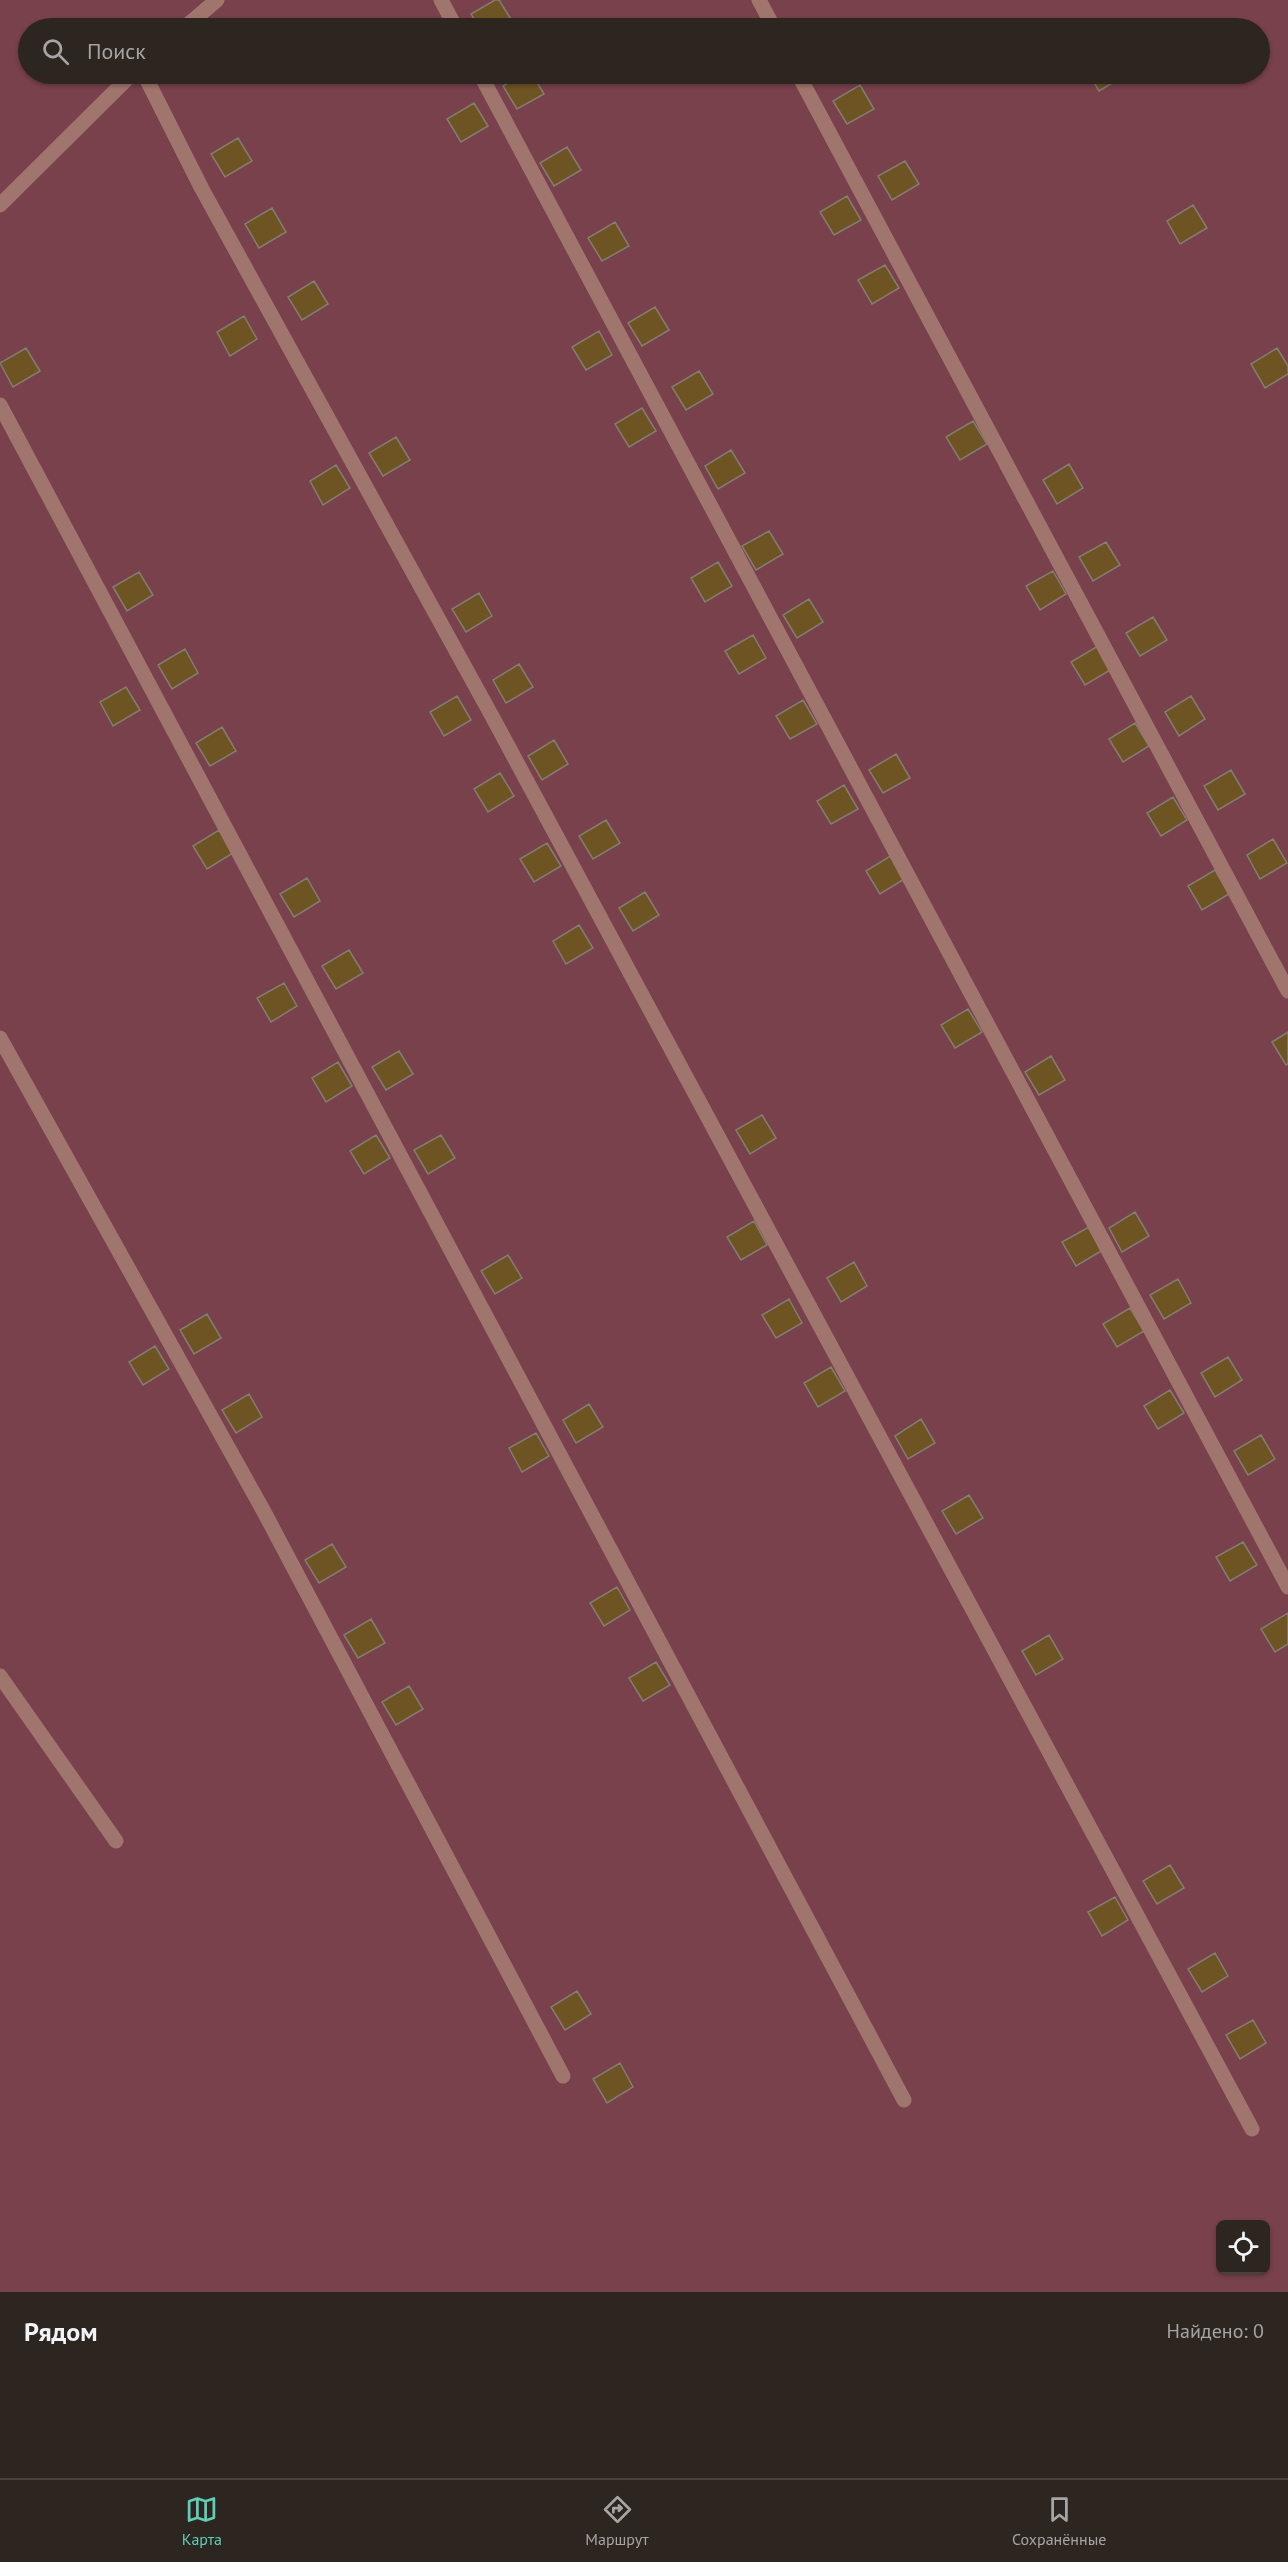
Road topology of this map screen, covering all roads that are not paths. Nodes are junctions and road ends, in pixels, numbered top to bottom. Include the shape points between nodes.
1 (217, 0) edge
2 (441, 0) edge
3 (759, 0) edge
4 (196, 18) edge
5 (451, 18) edge
6 (769, 18) edge
7 (122, 84) edge
8 (149, 84) edge
9 (485, 84) edge
10 (803, 84) edge
11 (0, 205) edge
12 (0, 405) edge
13 (1288, 991) edge
14 (0, 1038) edge
15 (1288, 1587) edge
16 (0, 1676) edge
17 (116, 1841) dead end
18 (562, 2076) dead end
19 (904, 2100) dead end
20 (1252, 2129) dead end

1 - 4 lane
2 - 5 lane
3 - 6 lane
7 - 11 lane
8 - 20 lane via 202,189 499,729
9 - 15 lane
10 - 13 lane
12 - 19 lane
14 - 18 lane via 263,1510
16 - 17 lane

